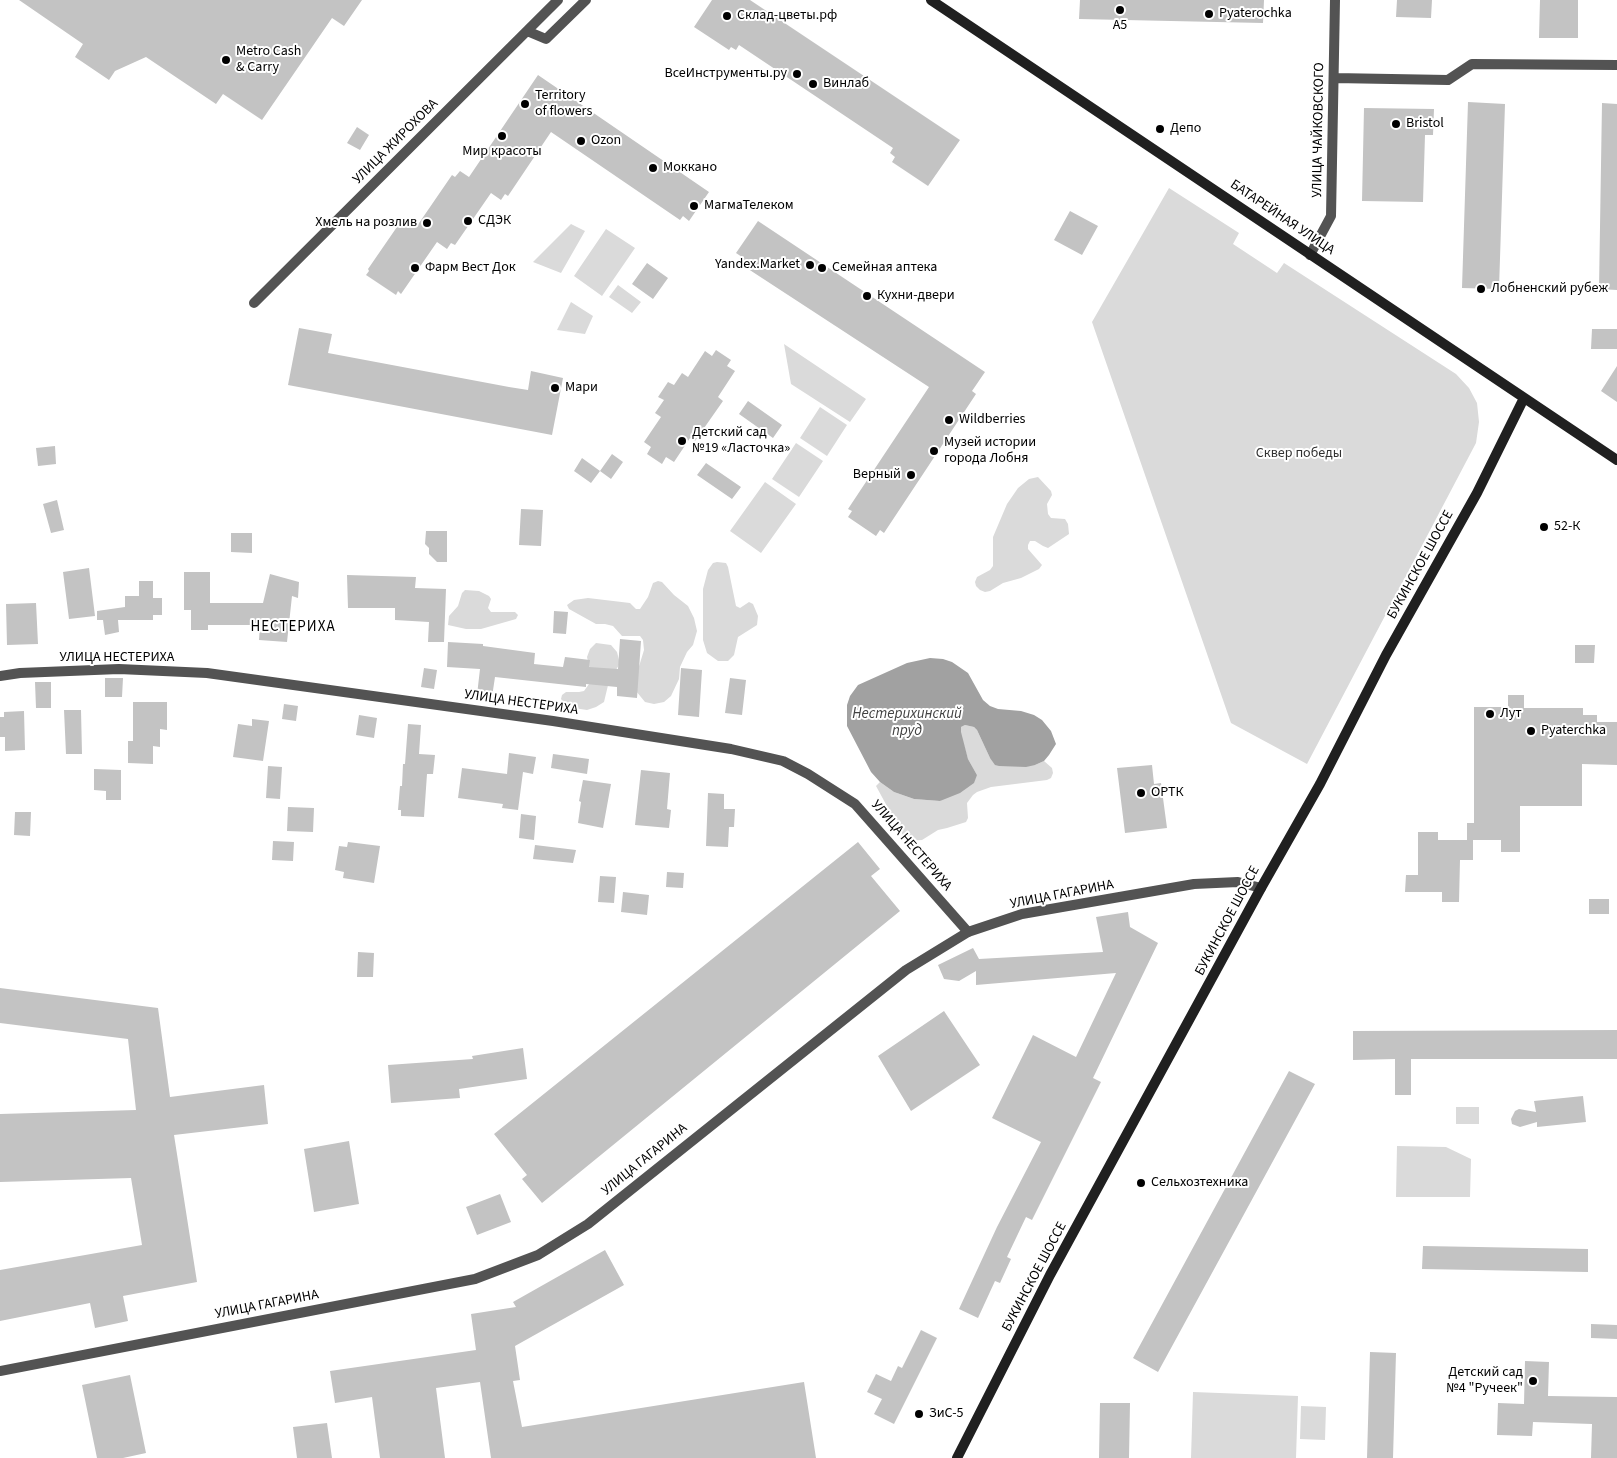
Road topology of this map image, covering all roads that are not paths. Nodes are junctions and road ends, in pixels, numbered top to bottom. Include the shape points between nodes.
1 (558, 0) edge
2 (586, 0) edge
3 (931, 0) edge
4 (1335, 0) edge
5 (527, 31) junction
6 (1617, 65) edge
7 (1334, 78) junction
8 (1310, 255) junction
9 (254, 303) dead end
10 (1524, 398) junction
11 (1617, 460) edge
12 (0, 676) edge
13 (1261, 888) junction
14 (968, 932) junction
15 (0, 1371) edge
16 (957, 1458) edge

1 - 5 street, УЛИЦА ЖИРОХОВА
2 - 5 street via 546,39
3 - 8 main road, БАТАРЕЙНАЯ УЛИЦА
4 - 7 street, УЛИЦА ЧАЙКОВСКОГО
5 - 9 street, УЛИЦА ЖИРОХОВА
6 - 7 street via 1472,64 1448,80
7 - 8 street, УЛИЦА ЧАЙКОВСКОГО via 1331,216
8 - 10 main road, БАТАРЕЙНАЯ УЛИЦА
10 - 11 main road, БАТАРЕЙНАЯ УЛИЦА
10 - 13 main road, БУКИНСКОЕ ШОССЕ via 1472,501
12 - 14 street, УЛИЦА НЕСТЕРИХА via 119,669 207,674 553,721 732,749 783,761 855,804
13 - 14 street, УЛИЦА ГАГАРИНА via 1238,882 1194,884 1022,914
13 - 16 main road, БУКИНСКОЕ ШОССЕ via 1050,1275
14 - 15 street, УЛИЦА ГАГАРИНА via 906,970 588,1224 538,1255 476,1279

